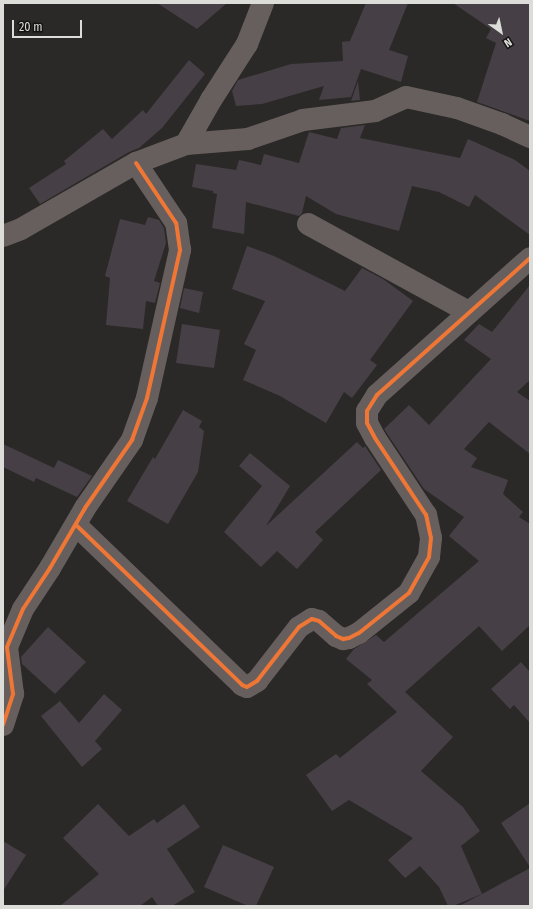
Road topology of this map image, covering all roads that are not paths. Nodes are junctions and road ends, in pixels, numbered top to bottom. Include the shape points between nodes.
1 (263, 3) edge
2 (530, 137) edge
3 (186, 144) junction
4 (136, 163) junction
5 (308, 224) dead end
6 (3, 236) edge
7 (530, 258) edge
8 (469, 312) junction
9 (76, 525) junction
10 (3, 725) edge

1 - 3 street via 246,44
2 - 3 street via 457,108 406,97 375,111 303,120 248,139
3 - 4 street
4 - 6 street via 21,229
4 - 9 street via 176,222 180,250 147,398 132,440
5 - 8 street
7 - 8 street
8 - 9 street via 376,395 367,411 367,423 375,438 426,515 431,538 429,557 409,593 359,633 343,639 319,621 312,619 299,628 257,682 247,687
9 - 10 street via 23,609 7,647 13,694

